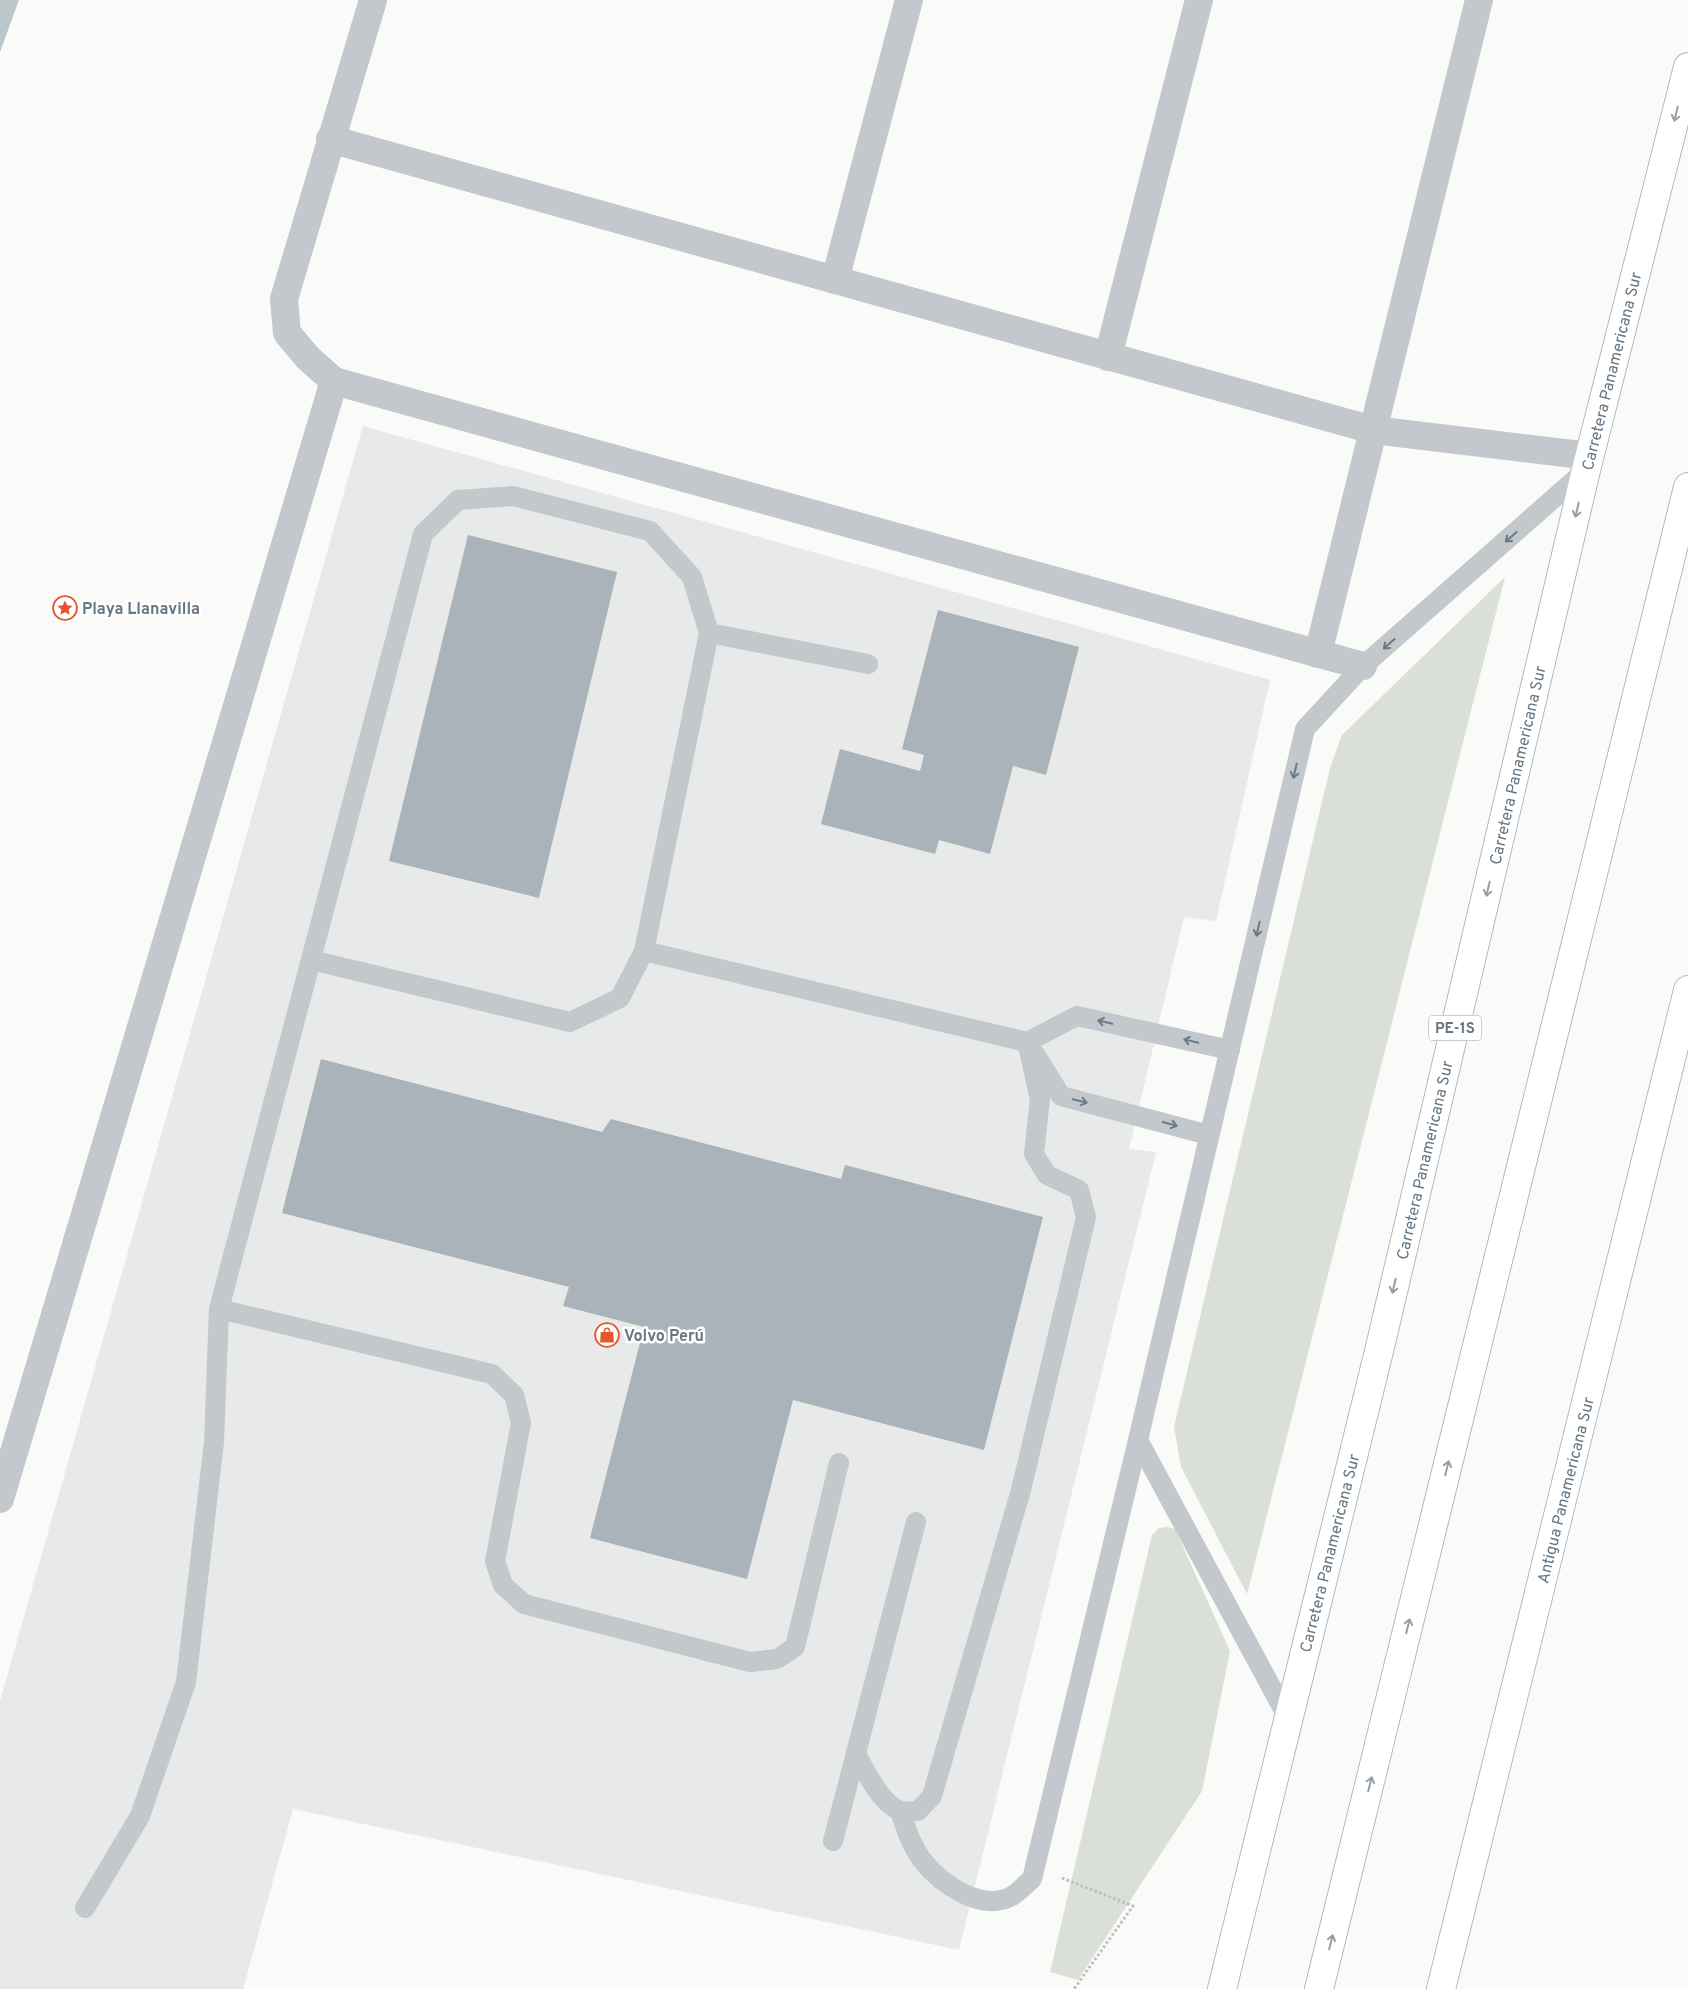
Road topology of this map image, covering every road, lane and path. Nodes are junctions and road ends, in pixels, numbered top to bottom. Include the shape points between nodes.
1 (373, 0) edge
2 (909, 0) edge
3 (1199, 0) edge
4 (1479, 0) edge
5 (1688, 67) edge
6 (330, 139) junction
7 (835, 280) junction
8 (1108, 356) junction
9 (334, 381) junction
10 (1373, 430) junction
11 (1588, 463) junction
12 (1688, 487) edge
13 (709, 633) junction
14 (1318, 654) junction
15 (868, 664) dead end
16 (1364, 666) junction
17 (644, 951) junction
18 (311, 960) junction
19 (1688, 990) edge
20 (1027, 1042) junction
21 (1230, 1050) junction
22 (1209, 1135) junction
23 (219, 1309) junction
24 (1138, 1440) junction
25 (840, 1463) dead end
26 (0, 1499) edge
27 (916, 1522) dead end
28 (1289, 1720) junction
29 (856, 1752) junction
30 (900, 1811) junction
31 (833, 1841) dead end
32 (1035, 1868) junction
33 (85, 1908) dead end
34 (1074, 1989) edge
35 (1222, 1989) edge
36 (1319, 1989) edge
37 (1441, 1989) edge

1 - 6 street
2 - 7 street
3 - 8 street
4 - 10 street
5 -> 11 main road, Carretera Panamericana Sur / PE-1S
6 - 7 street
6 - 9 street via 284,299 287,333
7 - 8 street
8 - 10 street
9 - 14 street
9 - 26 street
10 - 11 street
10 - 14 street
11 -> 16 lane
11 -> 28 main road, Carretera Panamericana Sur / PE-1S
36 -> 12 main road
13 - 15 lane
13 - 17 lane
13 - 18 lane via 692,577 650,531 513,496 458,500 423,534
14 - 16 street
16 -> 21 lane via 1305,729
17 - 18 lane via 620,998 570,1022
17 - 20 lane
18 - 23 lane
19 - 37 main road, Antigua Panamericana Sur
21 -> 20 lane via 1077,1016
20 -> 22 lane via 1061,1096
20 - 30 lane via 1040,1099 1034,1154 1047,1175 1079,1190 1086,1218 1021,1490 932,1796 918,1811
21 - 22 lane
22 - 24 lane
23 - 25 lane via 492,1374 514,1395 521,1423 495,1561 502,1585 524,1604 750,1662 777,1659 795,1646
23 - 33 lane via 214,1442 186,1682 140,1816
24 - 28 lane
24 - 32 lane
27 - 29 lane
28 - 35 main road, Carretera Panamericana Sur / PE-1S
29 - 30 lane via 884,1799
29 - 31 lane
30 - 32 lane via 922,1859 938,1877 959,1891 985,1901 1011,1897 1032,1879
32 - 34 path via 1133,1906

